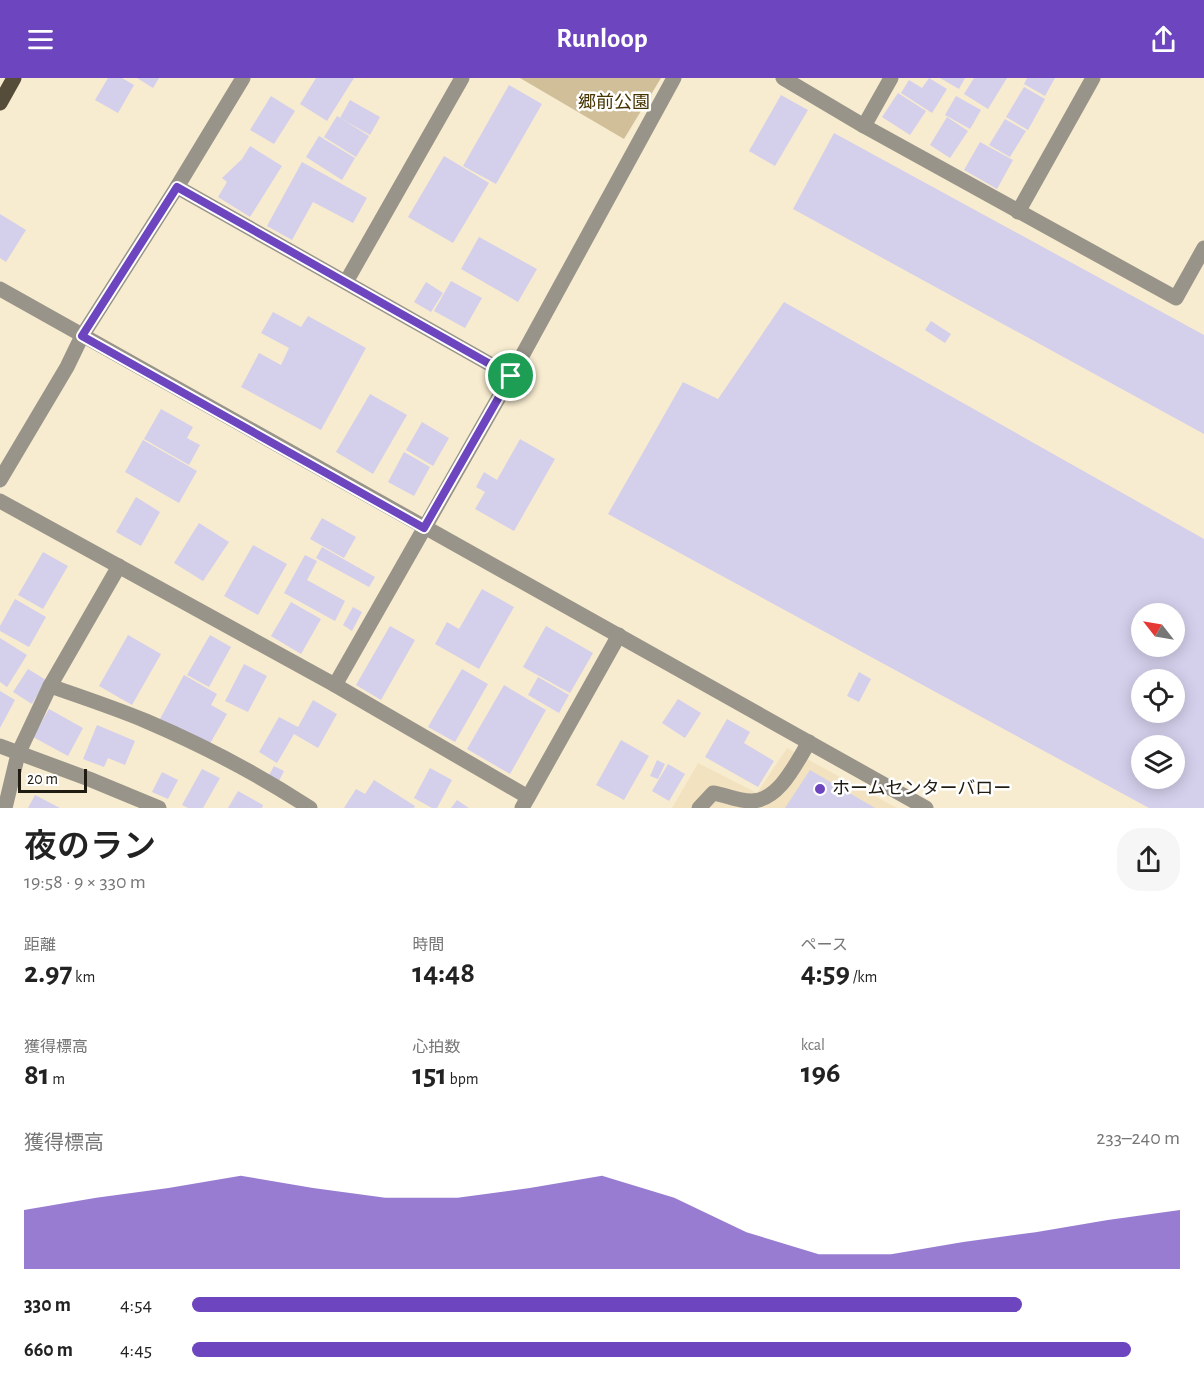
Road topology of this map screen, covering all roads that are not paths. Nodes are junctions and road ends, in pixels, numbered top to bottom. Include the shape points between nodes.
1 (14, 78) edge
2 (243, 78) edge
3 (462, 78) edge
4 (674, 78) edge
5 (783, 78) edge
6 (891, 78) edge
7 (1093, 78) edge
8 (0, 103) edge
9 (864, 126) junction
10 (177, 187) junction
11 (1018, 212) junction
12 (1204, 248) edge
13 (346, 282) junction
14 (0, 289) edge
15 (82, 336) junction
16 (511, 376) junction
17 (0, 480) edge
18 (0, 501) edge
19 (424, 528) junction
20 (119, 566) junction
21 (619, 635) junction
22 (335, 685) junction
23 (50, 686) junction
24 (809, 742) junction
25 (0, 746) edge
26 (18, 754) junction
27 (525, 803) edge
28 (156, 807) edge
29 (5, 808) edge
30 (310, 808) edge
31 (699, 808) edge
32 (926, 808) edge

1 - 8 main road
2 - 10 street
3 - 13 street
4 - 16 street
5 - 9 street
6 - 9 street
7 - 11 street
9 - 11 street
10 - 13 street
10 - 15 street
11 - 12 street via 1176,298
13 - 16 street
14 - 15 street
15 - 17 street
15 - 19 street
16 - 19 street
18 - 20 street
19 - 21 street
19 - 22 street
20 - 22 street
20 - 23 street
21 - 24 street
21 - 27 street
22 - 27 street
23 - 26 street
23 - 30 street via 185,738
24 - 31 street via 775,791 754,801 713,793
24 - 32 street
25 - 26 street
26 - 28 street
26 - 29 street

